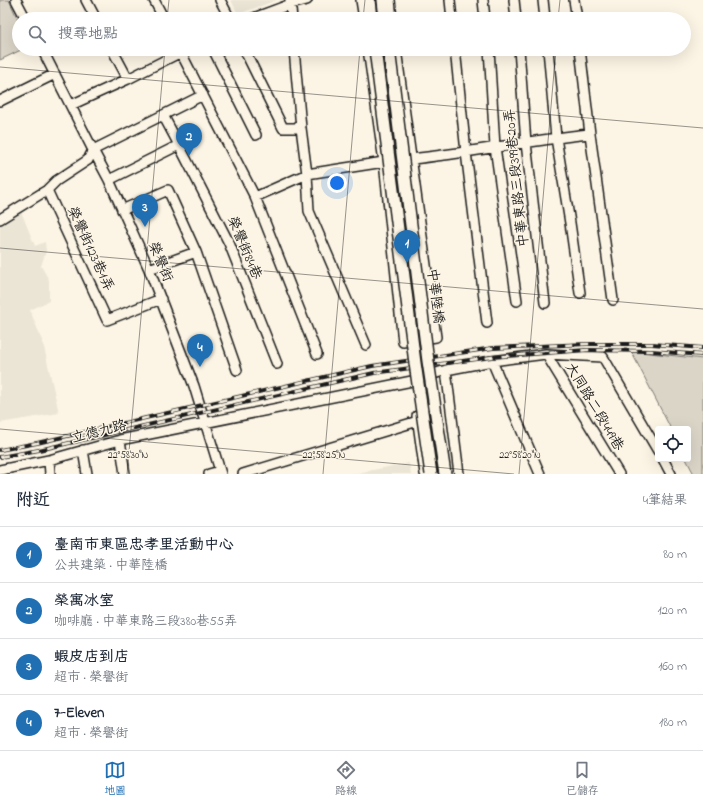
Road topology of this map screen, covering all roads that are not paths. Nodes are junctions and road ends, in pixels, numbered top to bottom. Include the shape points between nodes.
1 (16, 0) edge
2 (86, 0) edge
3 (154, 0) edge
4 (220, 0) edge
5 (307, 0) edge
6 (361, 0) edge
7 (369, 0) edge
8 (383, 0) edge
9 (390, 0) edge
10 (450, 0) edge
11 (483, 0) edge
12 (514, 0) edge
13 (543, 0) edge
14 (574, 0) edge
15 (290, 2) edge
16 (22, 12) edge
17 (92, 12) edge
18 (160, 12) edge
19 (226, 12) edge
20 (267, 12) edge
21 (291, 12) edge
22 (363, 12) edge
23 (370, 12) edge
24 (384, 12) edge
25 (391, 12) edge
26 (451, 12) edge
27 (484, 12) edge
28 (515, 12) edge
29 (544, 12) edge
30 (576, 12) edge
31 (46, 56) edge
32 (116, 56) edge
33 (172, 56) edge
34 (186, 56) edge
35 (216, 56) edge
36 (247, 56) edge
37 (295, 56) edge
38 (369, 56) edge
39 (376, 56) edge
40 (390, 56) edge
41 (397, 56) edge
42 (456, 56) edge
43 (489, 56) edge
44 (520, 56) edge
45 (549, 56) edge
46 (581, 56) edge
47 (55, 74) junction
48 (128, 79) junction
49 (203, 95) junction
50 (0, 101) edge
51 (71, 105) junction
52 (163, 115) junction
53 (301, 128) junction
54 (590, 134) junction
55 (256, 135) dead end
56 (556, 138) junction
57 (526, 143) junction
58 (179, 145) junction
59 (496, 148) junction
60 (93, 150) junction
61 (466, 152) junction
62 (411, 160) junction
63 (384, 162) junction
64 (307, 174) junction
65 (109, 180) junction
66 (47, 190) junction
67 (255, 197) junction
68 (122, 210) junction
69 (0, 219) edge
70 (196, 252) junction
71 (149, 269) junction
72 (580, 293) dead end
73 (161, 299) junction
74 (613, 300) dead end
75 (518, 301) dead end
76 (545, 303) dead end
77 (487, 323) dead end
78 (366, 345) dead end
79 (318, 354) dead end
80 (546, 354) junction
81 (492, 361) junction
82 (277, 364) dead end
83 (237, 370) dead end
84 (446, 370) junction
85 (412, 381) junction
86 (418, 421) junction
87 (206, 423) junction
88 (120, 440) junction
89 (655, 446) edge
90 (83, 450) junction
91 (49, 460) junction
92 (664, 462) edge
93 (6, 470) edge
94 (220, 473) edge
95 (50, 474) edge
96 (87, 474) edge
97 (125, 474) edge
98 (209, 474) edge
99 (243, 474) edge
100 (425, 474) edge
101 (431, 474) edge
102 (445, 474) edge
103 (459, 474) edge
104 (540, 474) edge
105 (619, 474) edge
106 (671, 474) edge

1 - 16 street
2 - 17 street
3 - 18 street
4 - 19 street
5 - 15 street
6 - 22 street
7 - 23 main road
8 - 24 main road
9 - 25 street
10 - 26 street
11 - 27 street
12 - 28 street
13 - 29 street
14 - 30 street
15 - 20 street
15 - 21 street
31 - 47 street, 榮譽街
32 - 48 street
33 - 48 street
34 - 49 street, 榮譽街84巷
35 - 55 street
36 - 53 street via 283,128
37 - 53 street
38 - 63 street
39 - 101 main road, 中華陸橋, bridge via 414,363
40 - 102 main road, 中華陸橋, bridge via 428,361
41 - 62 street
42 - 61 street
43 - 59 street
44 - 57 street, 中華東路三段399巷20弄
45 - 56 street
46 - 54 street
47 - 50 street
47 - 51 street, 榮譽街
48 - 51 street
49 - 52 street
49 - 67 street, 榮譽街84巷
51 - 60 street, 榮譽街
52 - 58 street, 榮譽街84巷
52 - 60 street
53 - 64 street
54 - 56 street
54 - 74 street
56 - 57 street
56 - 72 street
57 - 59 street
57 - 76 street, 中華東路三段399巷20弄
58 - 65 street
58 - 82 street, 榮譽街84巷 via 229,243
59 - 61 street
59 - 75 street
60 - 65 street, 榮譽街
60 - 66 street via 88,160
61 - 62 street
61 - 77 street
62 - 63 street via 436,337 403,342
63 - 64 street
64 - 67 street
64 - 78 street via 310,211
65 - 68 street, 榮譽街
66 - 69 street
66 - 73 street, 榮譽街123巷1弄 via 107,320
67 - 79 street, 榮譽街84巷
68 - 70 street via 168,190
68 - 71 street, 榮譽街
70 - 71 street
70 - 83 street
71 - 73 street, 榮譽街
73 - 87 street, 榮譽街
80 - 81 street, 立德九路
80 - 89 street, 立德九路 via 603,357
80 - 105 street, 大同路二段449巷
81 - 84 street, 立德九路
81 - 104 street
84 - 85 street, 立德九路
84 - 103 street
85 - 86 street
85 - 87 street, 立德九路
86 - 99 street
86 - 100 street
87 - 88 street, 立德九路
87 - 94 street, 榮譽街
88 - 90 street, 立德九路
88 - 97 street
90 - 91 street, 立德九路
90 - 96 street
91 - 93 street, 立德九路
91 - 95 street
92 - 106 street
94 - 98 street

